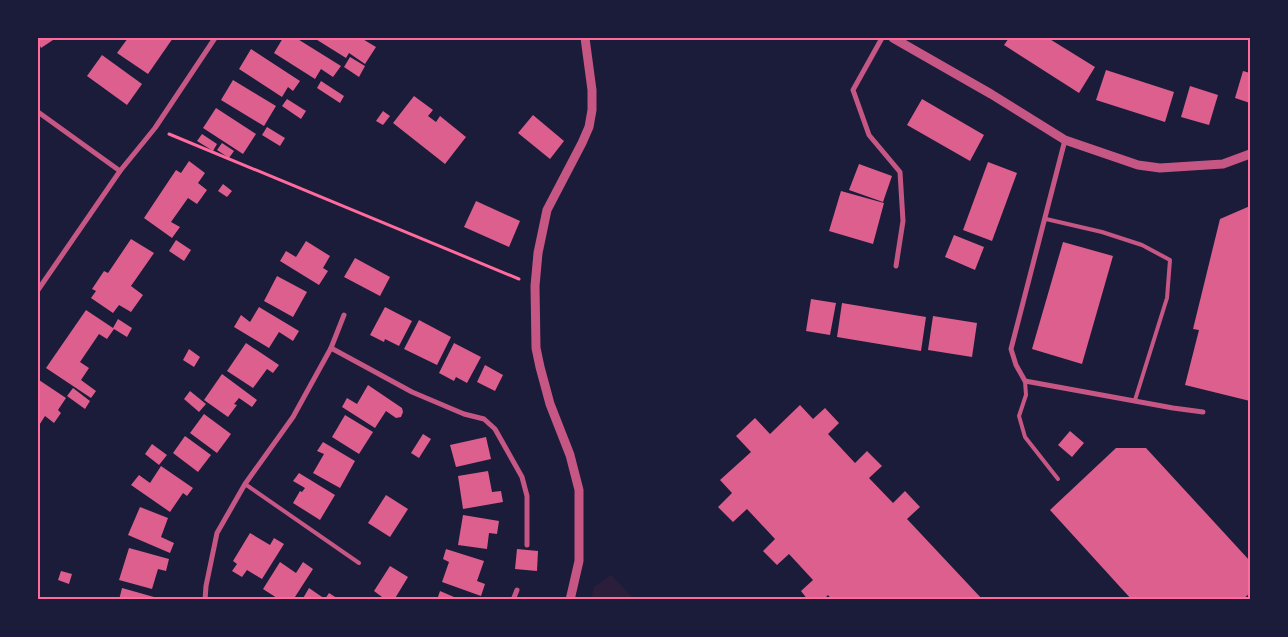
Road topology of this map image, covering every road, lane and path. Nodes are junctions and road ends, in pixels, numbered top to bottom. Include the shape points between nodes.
1 (215, 38) edge
2 (585, 38) edge
3 (882, 38) edge
4 (893, 38) edge
5 (38, 112) edge
6 (155, 128) junction
7 (1065, 140) junction
8 (1250, 154) edge
9 (120, 171) junction
10 (1046, 219) junction
11 (896, 266) dead end
12 (536, 286) junction
13 (38, 290) edge
14 (344, 315) dead end
15 (331, 348) junction
16 (1025, 381) junction
17 (1135, 400) junction
18 (1203, 412) dead end
19 (1058, 479) dead end
20 (245, 484) junction
21 (527, 545) dead end
22 (360, 563) dead end
23 (517, 590) dead end
24 (205, 600) edge
25 (513, 600) edge
26 (570, 600) edge

1 - 6 street
2 - 12 street via 592,90 589,127 547,210 538,254
3 - 11 street via 853,90 869,135 900,172 903,221
4 - 7 street
5 - 9 street
6 - 9 street
6 - 12 path
7 - 8 street via 1138,165 1160,168 1223,164
7 - 10 street
9 - 13 street
10 - 16 street via 1011,349
10 - 17 lane via 1142,245 1170,260 1166,298
12 - 26 street via 536,348 578,490 579,560
14 - 15 street
15 - 20 street via 293,417
15 - 21 street via 412,392 484,419 495,429 522,477 527,496
16 - 17 street
16 - 19 lane via 1026,395 1019,416 1025,437
17 - 18 street
20 - 22 lane
20 - 24 street via 217,533
23 - 25 street

